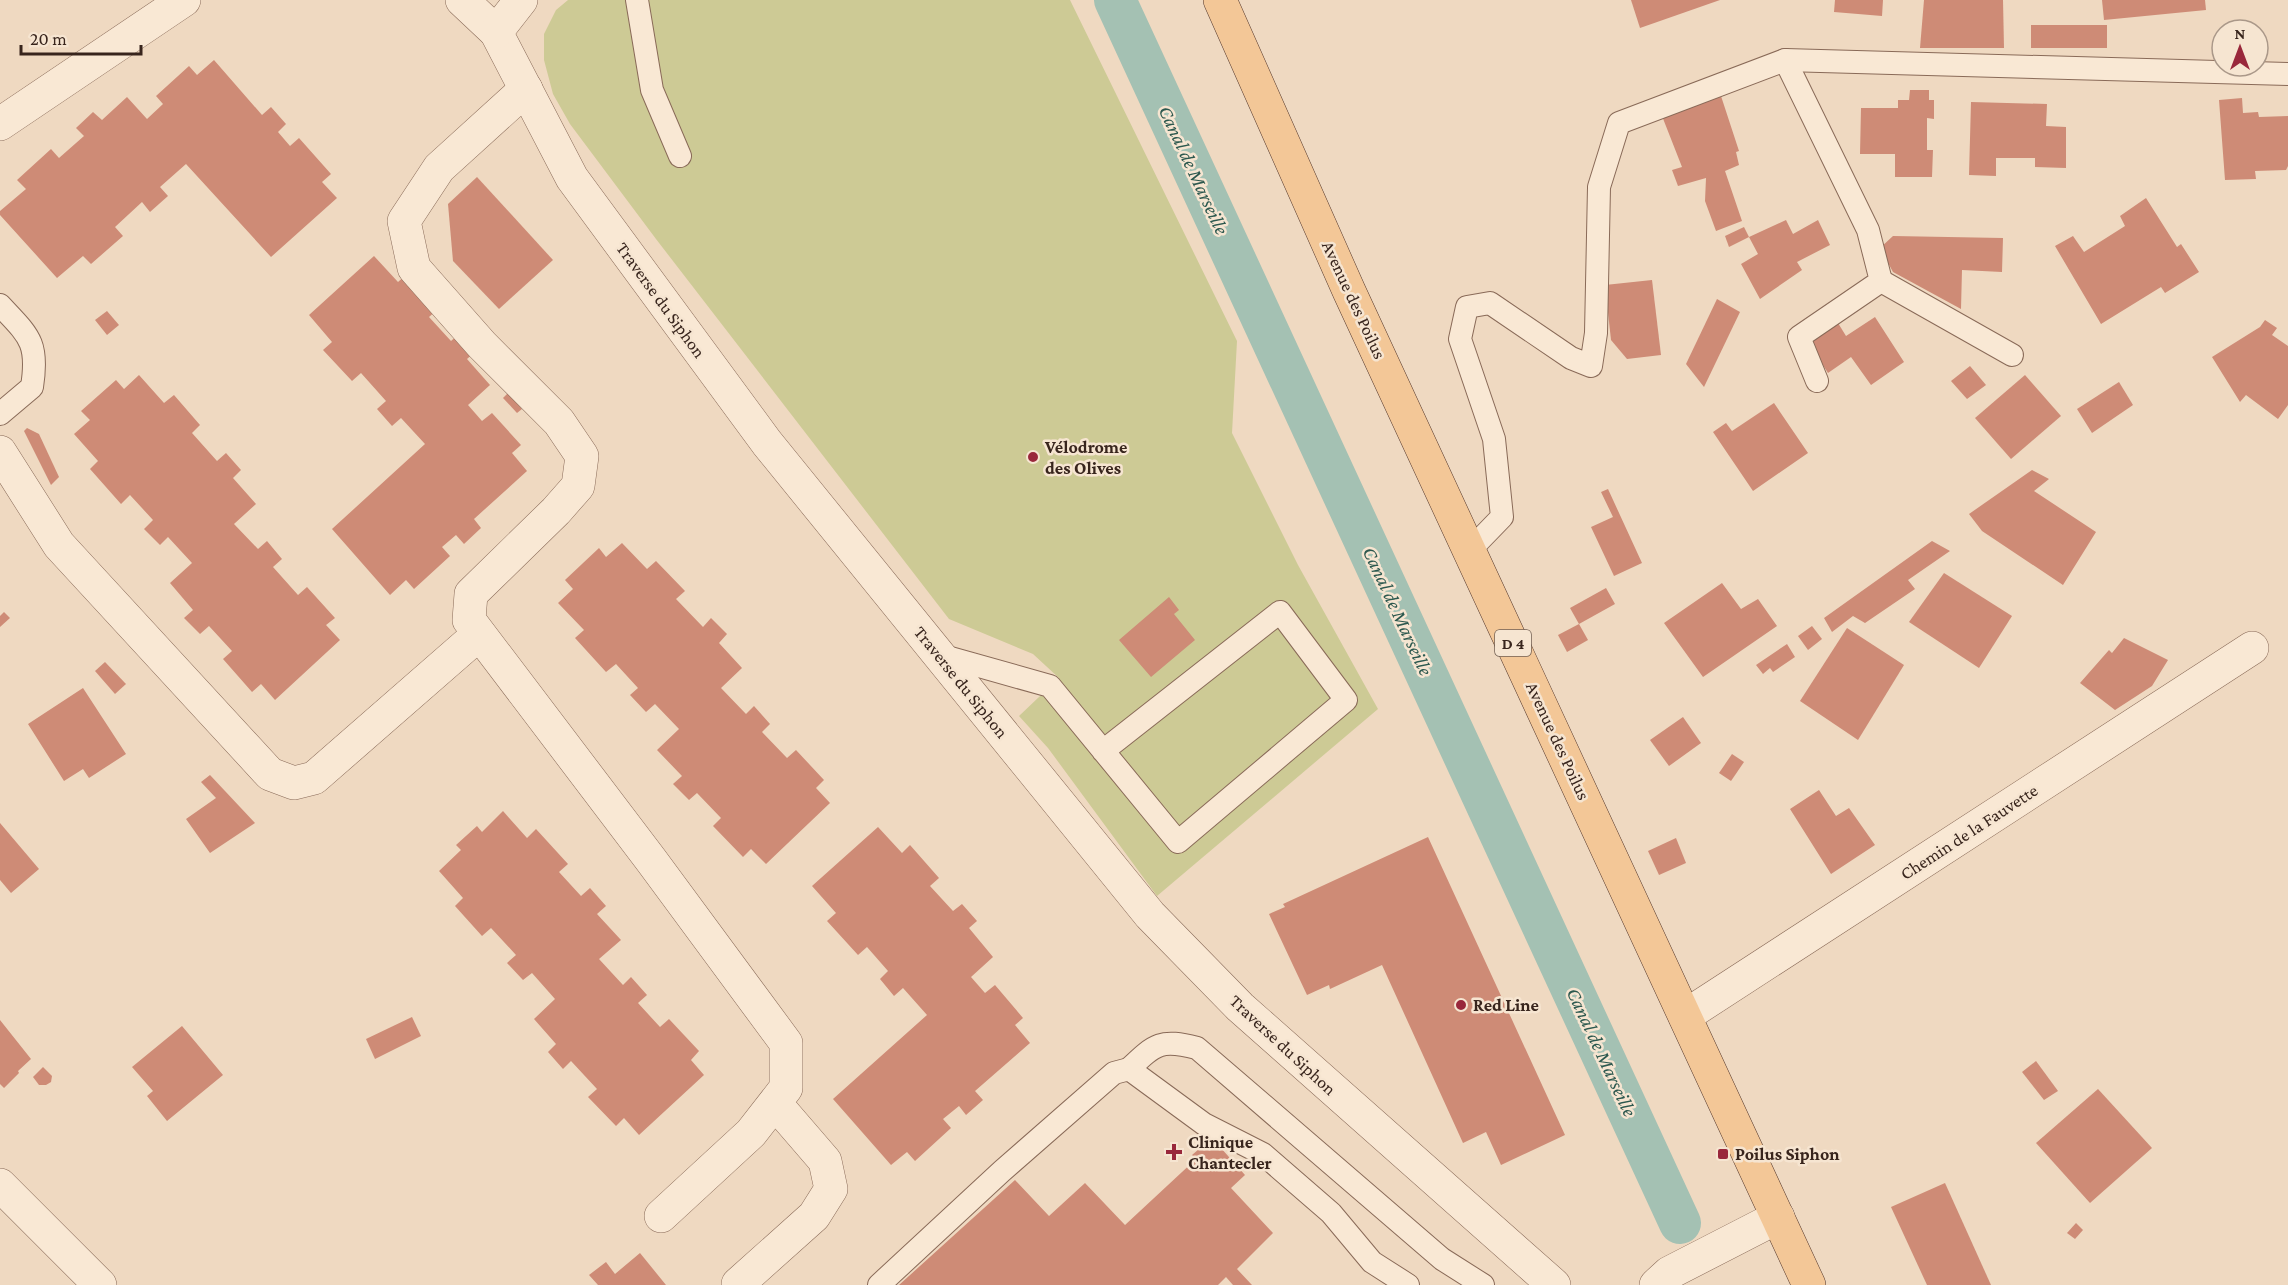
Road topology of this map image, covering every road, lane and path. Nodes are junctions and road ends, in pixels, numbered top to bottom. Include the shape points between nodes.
1 (184, 0) edge
2 (462, 0) edge
3 (521, 0) edge
4 (637, 0) edge
5 (1220, 0) edge
6 (496, 32) junction
7 (1785, 60) junction
8 (2288, 74) edge
9 (526, 89) junction
10 (0, 124) edge
11 (680, 156) dead end
12 (1881, 282) junction
13 (0, 305) edge
14 (2012, 355) dead end
15 (1817, 381) dead end
16 (0, 414) edge
17 (0, 452) edge
18 (1470, 550) junction
19 (479, 634) junction
20 (2253, 648) dead end
21 (940, 655) junction
22 (1103, 751) junction
23 (1685, 1016) junction
24 (1129, 1069) junction
25 (775, 1103) junction
26 (0, 1185) edge
27 (661, 1216) dead end
28 (1778, 1216) junction
29 (738, 1284) edge
30 (100, 1285) edge
31 (879, 1285) edge
32 (1408, 1285) edge
33 (1483, 1285) edge
34 (1554, 1285) edge
35 (1656, 1285) edge
36 (1809, 1285) edge

1 - 10 street
2 - 6 street, Traverse du Siphon
3 - 6 street
4 - 11 lane via 652,90
5 - 18 main road, Avenue des Poilus / D 4
6 - 9 street, Traverse du Siphon
7 - 8 lane
7 - 12 lane via 1868,230
7 - 18 lane via 1619,123 1599,187 1596,333 1591,366 1571,358 1490,303 1467,308 1460,339 1494,439 1502,517
9 - 19 street via 439,168 404,221 414,267 482,345 559,422 582,456 578,486 471,594 469,621
9 - 21 street, Traverse du Siphon via 579,188 767,443
12 - 14 lane
12 - 15 lane via 1799,337
13 - 16 lane via 28,335 35,370 32,387
17 - 19 street via 59,544 270,774 294,783 314,778
18 - 23 main road, Avenue des Poilus / D 4
19 - 25 street via 786,1043 786,1088
20 - 23 street, Chemin de la Fauvette
21 - 22 lane via 1050,686
21 - 34 street, Traverse du Siphon via 1150,915 1231,999
22 - 22 lane via 1178,842 1346,700 1280,612
23 - 28 main road, Avenue des Poilus / D 4
24 - 31 lane via 1114,1073
24 - 32 lane via 1204,1124 1263,1154 1332,1213 1372,1262
24 - 33 lane via 1148,1051 1171,1041 1197,1048 1442,1258
25 - 27 street via 751,1133
25 - 29 street via 825,1161 831,1189 814,1216
26 - 30 street
28 - 35 street via 1670,1273
28 - 36 main road, Avenue des Poilus / D 4

